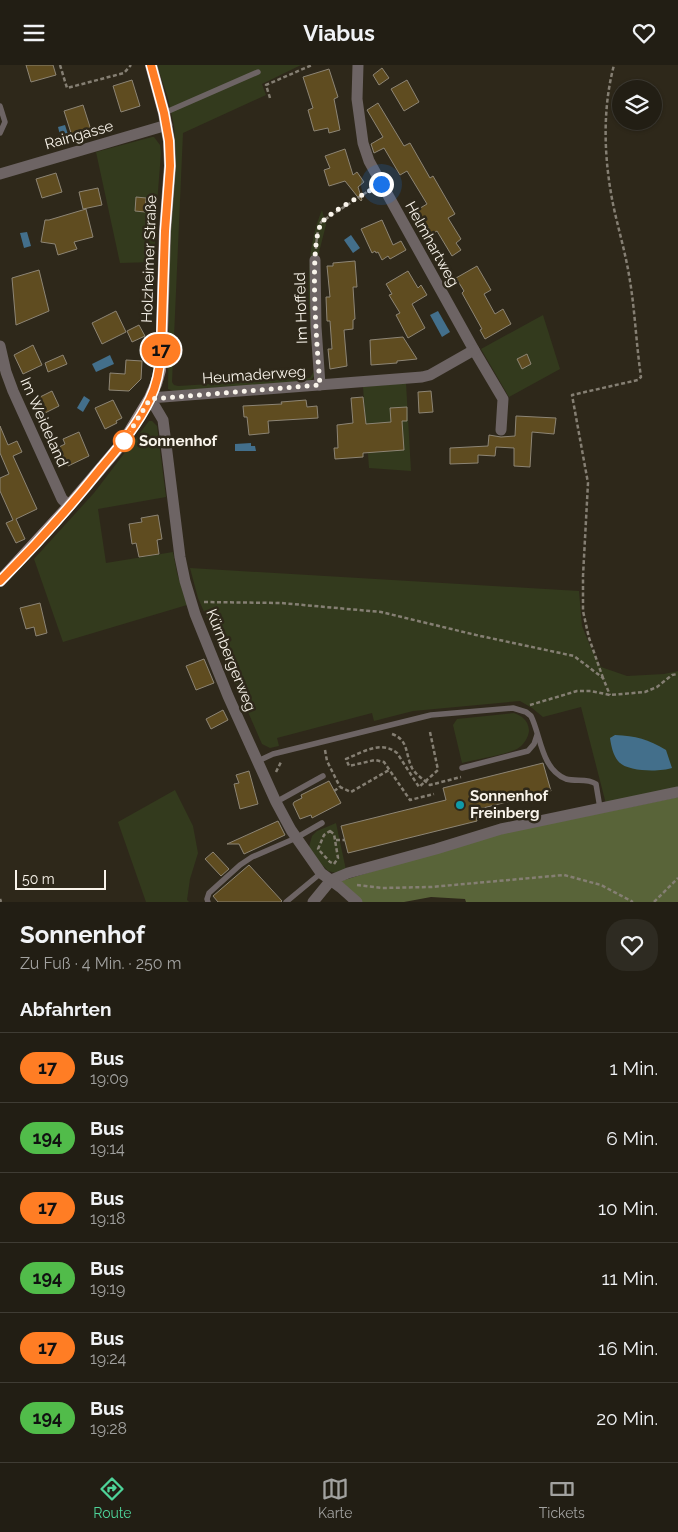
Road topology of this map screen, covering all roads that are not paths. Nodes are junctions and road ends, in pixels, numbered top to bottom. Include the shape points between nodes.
1 (151, 65) edge
2 (358, 65) edge
3 (258, 73) dead end
4 (0, 106) edge
5 (165, 119) junction
6 (0, 133) edge
7 (0, 174) edge
8 (315, 260) road end
9 (0, 347) edge
10 (474, 350) junction
11 (320, 385) junction
12 (150, 399) junction
13 (502, 430) dead end
14 (69, 506) junction
15 (0, 581) edge
16 (538, 733) junction
17 (258, 761) junction
18 (462, 768) dead end
19 (323, 776) dead end
20 (678, 791) edge
21 (276, 802) junction
22 (600, 808) junction
23 (322, 823) dead end
24 (296, 838) junction
25 (321, 873) junction
26 (331, 880) junction
27 (208, 902) edge
28 (286, 902) edge
29 (312, 902) edge
30 (357, 902) edge

1 - 5 street, Holzheimer Straße
2 - 10 street, Helmhartweg via 357,99 369,161
3 - 5 lane
4 - 6 lane via 5,122
5 - 7 street, Raingasse
5 - 12 street, Holzheimer Straße via 170,166 160,370
8 - 11 street, Im Hoffeld
9 - 14 street, Im Weideland via 13,391 62,499
10 - 11 street, Heumaderweg via 422,377
10 - 13 street, Helmhartweg via 503,399
11 - 12 street, Heumaderweg
12 - 14 street, Holzheimer Straße via 124,441
12 - 17 street, Kürnbergerweg via 163,420 185,581 228,696
14 - 15 street, Holzheimer Straße
16 - 17 lane via 531,716 513,708 431,715 273,754
16 - 18 lane via 528,751
16 - 22 lane via 542,751 556,772 566,779 596,784
17 - 21 street, Kürnbergerweg
19 - 21 lane
20 - 22 street
21 - 24 street, Kürnbergerweg
22 - 26 street via 484,833
23 - 24 lane
24 - 25 street, Kürnbergerweg
24 - 27 lane via 240,865 209,893
25 - 26 street, Kürnbergerweg
25 - 28 lane
26 - 29 street
26 - 30 street, Kürnbergerweg

